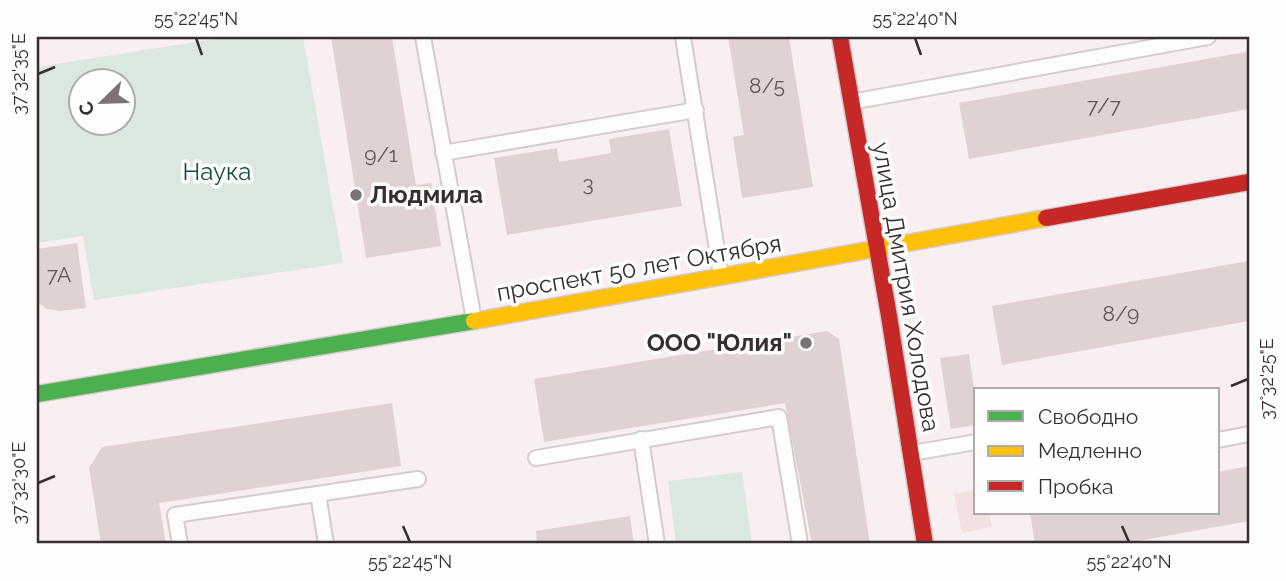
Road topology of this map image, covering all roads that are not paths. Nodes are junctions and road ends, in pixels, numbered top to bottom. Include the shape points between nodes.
1 (423, 37) edge
2 (683, 37) edge
3 (840, 37) edge
4 (1208, 37) edge
5 (851, 102) junction
6 (696, 110) junction
7 (443, 153) junction
8 (1249, 182) edge
9 (877, 249) junction
10 (721, 277) junction
11 (474, 321) junction
12 (37, 394) edge
13 (1249, 434) edge
14 (641, 439) junction
15 (1220, 440) edge
16 (974, 442) edge
17 (911, 454) junction
18 (536, 458) dead end
19 (418, 479) dead end
20 (318, 494) junction
21 (180, 544) edge
22 (326, 544) edge
23 (657, 544) edge
24 (800, 544) edge
25 (925, 544) edge

1 - 7 lane
2 - 6 lane
3 - 5 main road, улица Дмитрия Холодова
4 - 5 lane
5 - 9 main road, улица Дмитрия Холодова
6 - 7 lane
6 - 10 lane
7 - 11 lane
8 - 9 main road, проспект 50 лет Октября
9 - 10 main road, проспект 50 лет Октября
9 - 17 main road, улица Дмитрия Холодова
10 - 11 main road, проспект 50 лет Октября
11 - 12 main road, проспект 50 лет Октября
13 - 15 lane
14 - 18 lane
14 - 23 lane
14 - 24 lane via 779,417
16 - 17 lane
17 - 25 main road, улица Дмитрия Холодова
19 - 20 lane
20 - 21 lane via 175,515
20 - 22 lane

